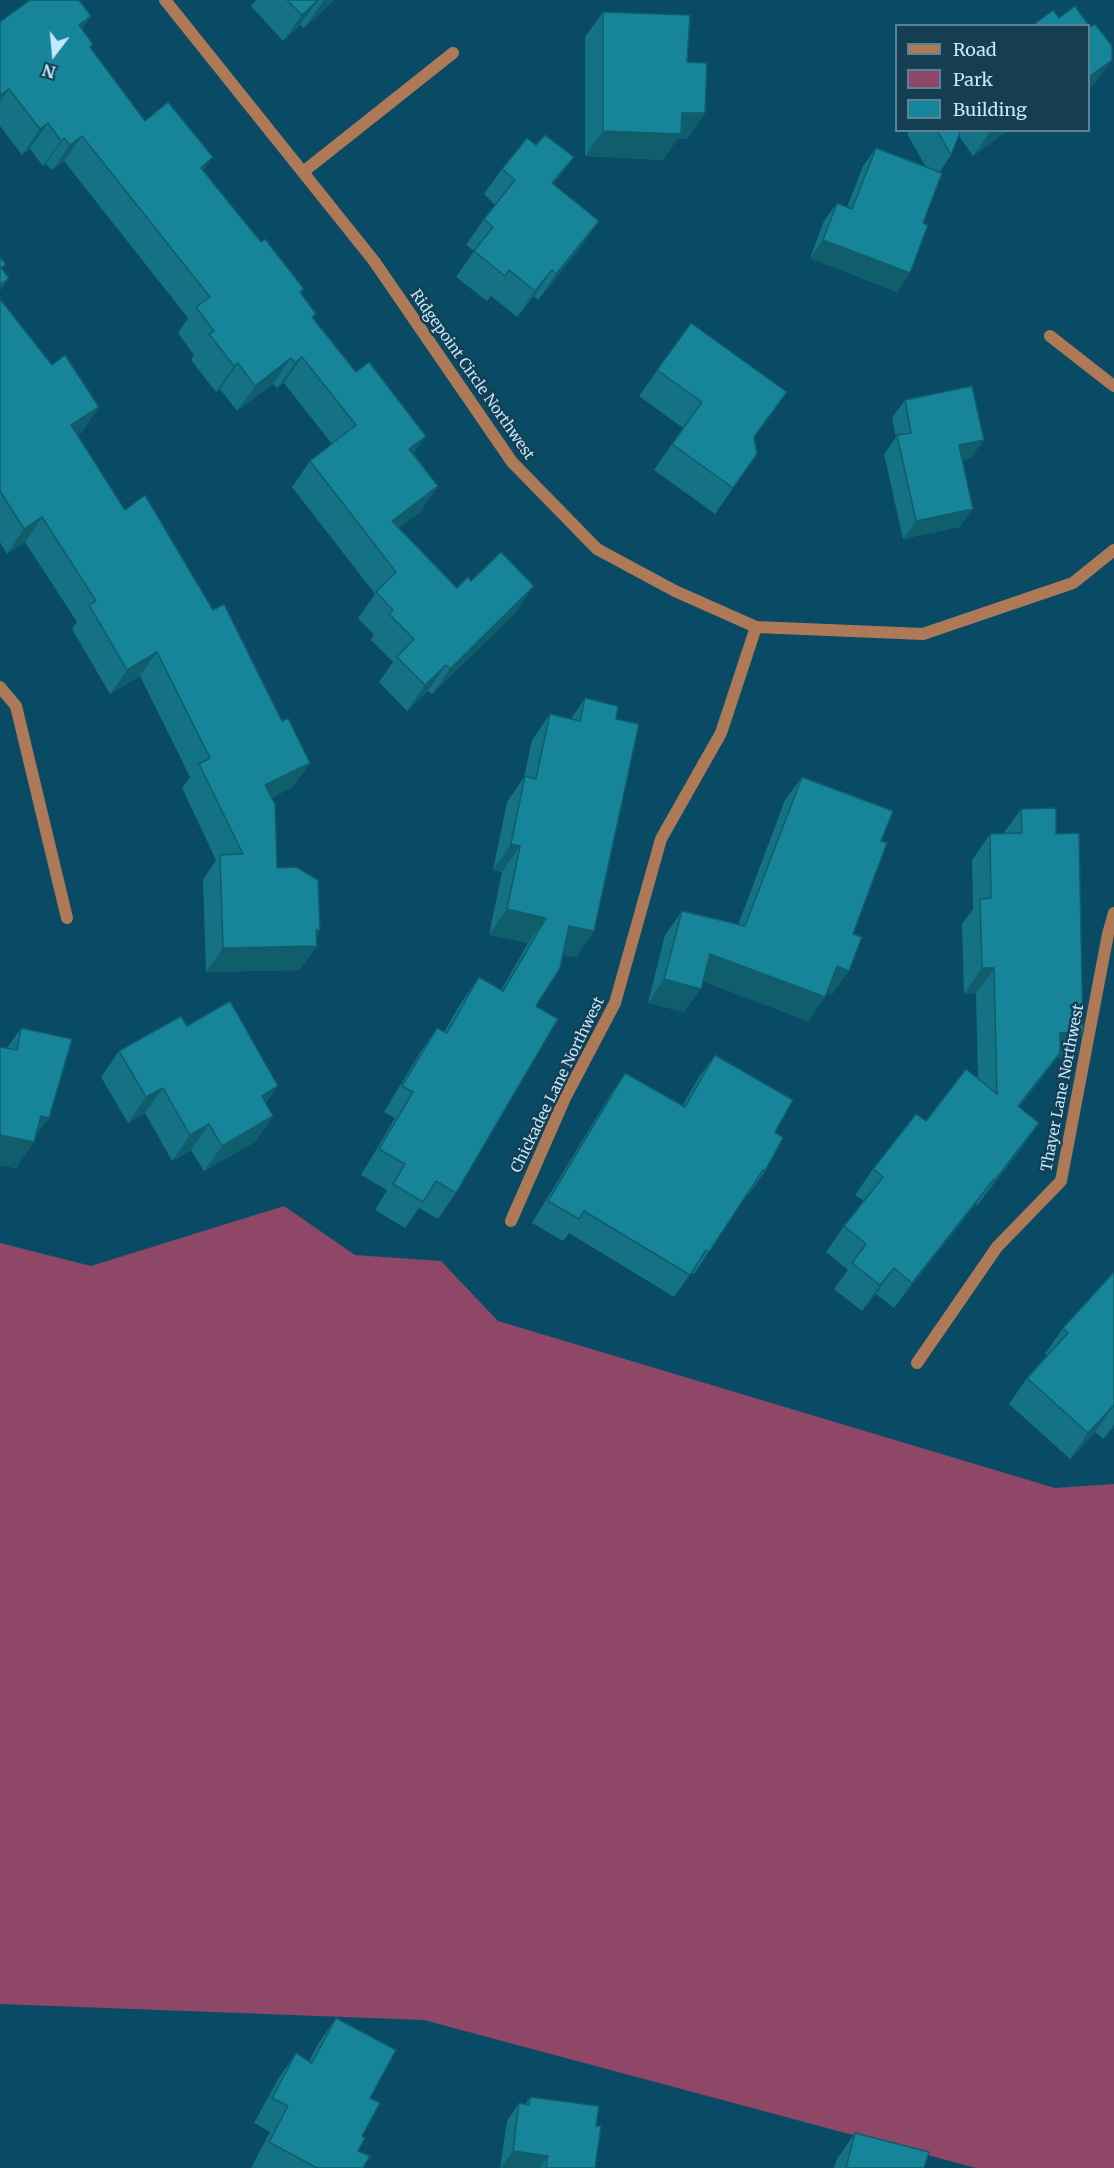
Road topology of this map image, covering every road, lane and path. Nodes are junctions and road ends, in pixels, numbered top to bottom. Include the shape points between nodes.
1 (165, 0) edge
2 (453, 53) dead end
3 (303, 172) junction
4 (1050, 336) dead end
5 (1114, 386) edge
6 (1114, 550) edge
7 (756, 627) junction
8 (0, 687) edge
9 (1114, 913) edge
10 (67, 918) dead end
11 (511, 1221) dead end
12 (917, 1363) dead end

1 - 3 street, Ridgepoint Circle Northwest
2 - 3 street
3 - 7 street, Ridgepoint Circle Northwest via 374,261 512,462 597,549 675,591
4 - 5 street
6 - 7 street, Ridgepoint Circle Northwest via 1073,583 923,634
7 - 11 street, Chickadee Lane Northwest via 722,733 661,839 615,1003 565,1098
8 - 10 street via 16,706
9 - 12 street, Thayer Lane Northwest via 1061,1181 997,1247

